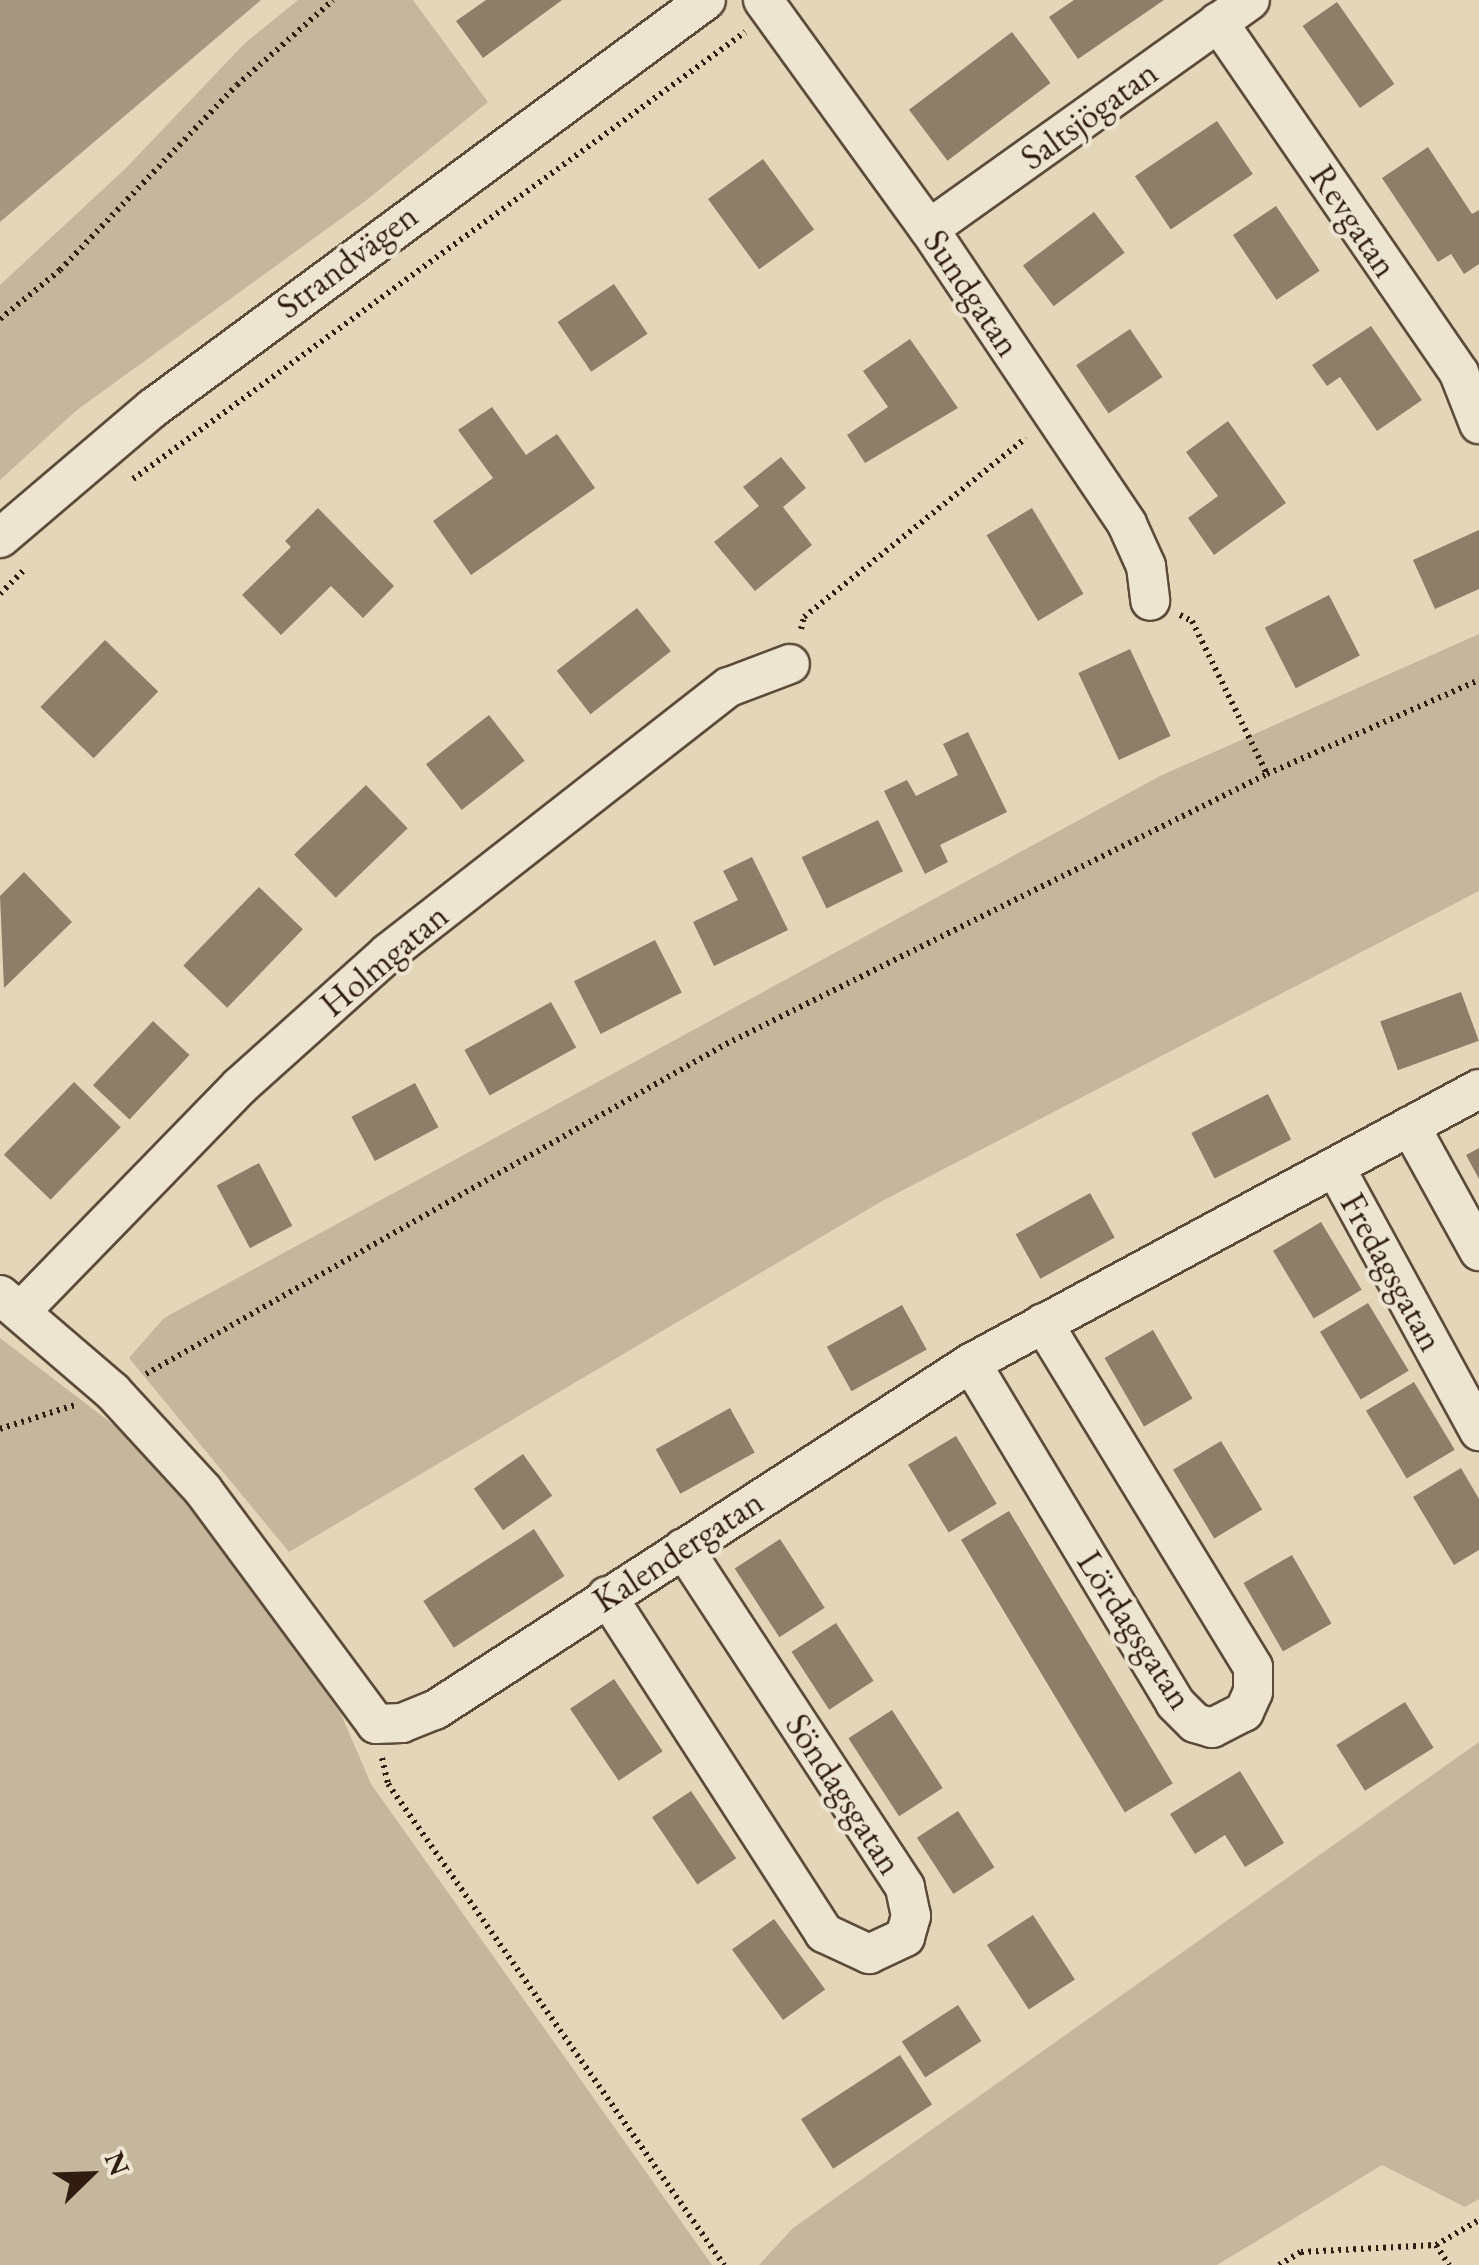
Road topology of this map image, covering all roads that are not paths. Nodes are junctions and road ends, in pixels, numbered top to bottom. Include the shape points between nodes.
1 (706, 0) edge
2 (1250, 0) edge
3 (768, 7) edge
4 (1218, 22) junction
5 (929, 229) junction
6 (1479, 424) edge
7 (0, 538) edge
8 (1150, 601) road end
9 (790, 664) road end
10 (1479, 1089) edge
11 (1410, 1126) junction
12 (1335, 1167) junction
13 (1479, 1251) edge
14 (10, 1303) edge
15 (1044, 1324) junction
16 (971, 1363) junction
17 (1479, 1430) edge
18 (683, 1548) junction
19 (607, 1596) junction

1 - 7 street, Strandvägen via 152,408
2 - 4 street, Saltsjögatan
3 - 5 street, Sundgatan
4 - 5 street, Saltsjögatan
4 - 6 street, Revgatan via 1459,374
5 - 8 street, Sundgatan via 1127,524 1146,566
9 - 14 street, Holmgatan via 729,687 388,953
10 - 11 street, Kalendergatan
11 - 12 street, Kalendergatan
11 - 13 street
12 - 15 street, Kalendergatan
12 - 17 street, Fredagsgatan
14 - 19 street, Kalendergatan via 113,1392 203,1490 376,1724 434,1710
15 - 16 street, Kalendergatan
15 - 16 street, Lördagsgatan via 1253,1667 1244,1712 1212,1728 1175,1702
16 - 18 street, Kalendergatan
18 - 19 street, Kalendergatan
18 - 19 street, Söndagsgatan via 905,1886 912,1916 905,1937 869,1954 824,1933

